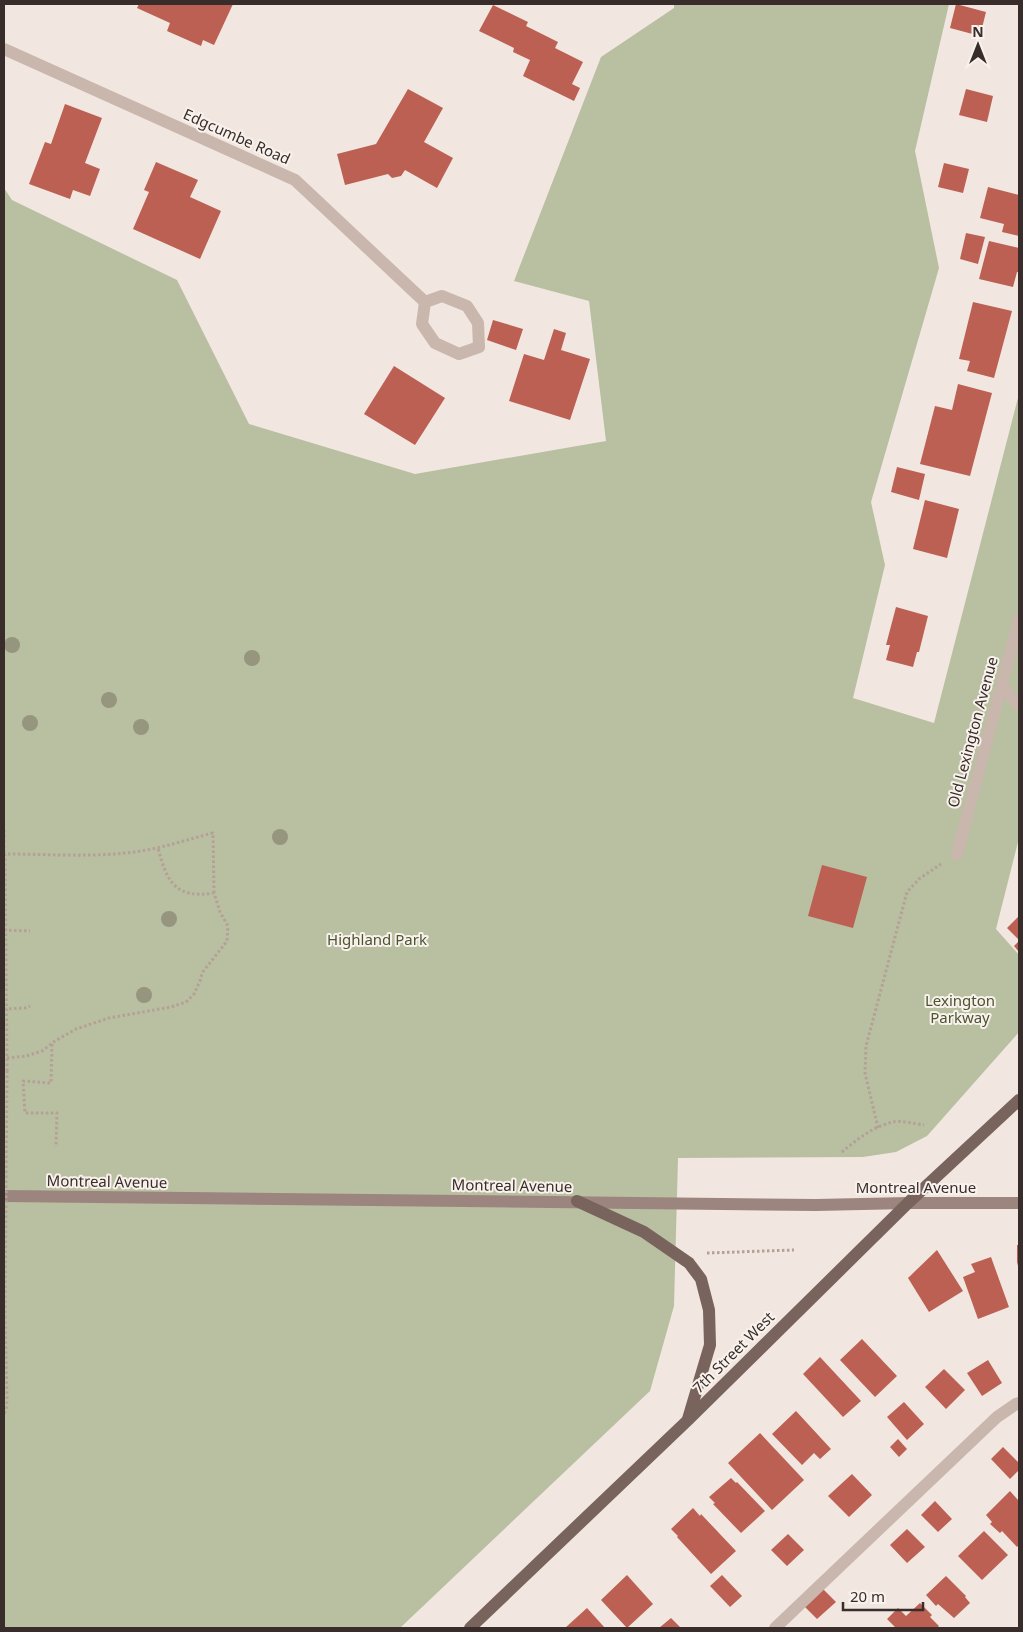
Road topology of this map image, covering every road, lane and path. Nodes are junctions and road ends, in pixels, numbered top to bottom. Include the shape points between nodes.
1 (4, 49) edge
2 (425, 302) junction
3 (1019, 619) edge
4 (1002, 686) junction
5 (1019, 705) edge
6 (4, 830) edge
7 (158, 848) junction
8 (5, 853) edge
9 (957, 854) joint
10 (214, 893) junction
11 (5, 930) edge
12 (30, 931) dead end
13 (30, 1006) dead end
14 (5, 1009) edge
15 (52, 1043) junction
16 (7, 1058) junction
17 (1019, 1100) edge
18 (924, 1125) dead end
19 (878, 1128) junction
20 (56, 1147) dead end
21 (842, 1152) dead end
22 (4, 1196) edge
23 (577, 1201) junction
24 (908, 1203) junction
25 (1019, 1203) edge
26 (794, 1250) dead end
27 (708, 1254) dead end
28 (5, 1318) edge
29 (5, 1348) edge
30 (1019, 1403) edge
31 (4, 1413) edge
32 (688, 1420) junction
33 (470, 1628) edge
34 (775, 1628) edge

1 - 2 street, Edgcumbe Road via 295,180
2 - 2 street via 442,296 467,306 478,323 479,347 459,354 435,343 422,324
3 - 4 street, Old Lexington Avenue
4 - 5 street
4 - 9 street, Old Lexington Avenue
6 - 8 path
7 - 8 path via 111,853
7 - 10 path via 171,882 186,893 197,896
7 - 10 path via 213,833
8 - 11 path
9 - 19 path via 919,879 907,892 866,1046 865,1073
10 - 15 path via 228,926 227,941 202,973 194,994 186,1002 76,1028
11 - 12 path
11 - 14 path
13 - 14 path
14 - 16 path
15 - 16 path via 42,1051
15 - 20 path via 51,1083 23,1081 25,1113 57,1113
16 - 28 path, bridge
17 - 24 main road, 7th Street West
18 - 19 path via 894,1122
19 - 21 path
22 - 23 main road, Montreal Avenue
23 - 24 main road, Montreal Avenue via 816,1205
23 - 32 main road via 644,1232 689,1263 701,1279 709,1310 710,1345
24 - 25 main road, Montreal Avenue
24 - 32 main road, 7th Street West
26 - 27 path
28 - 29 path
29 - 31 path via 7,1400
30 - 34 street via 996,1417
32 - 33 main road, 7th Street West

